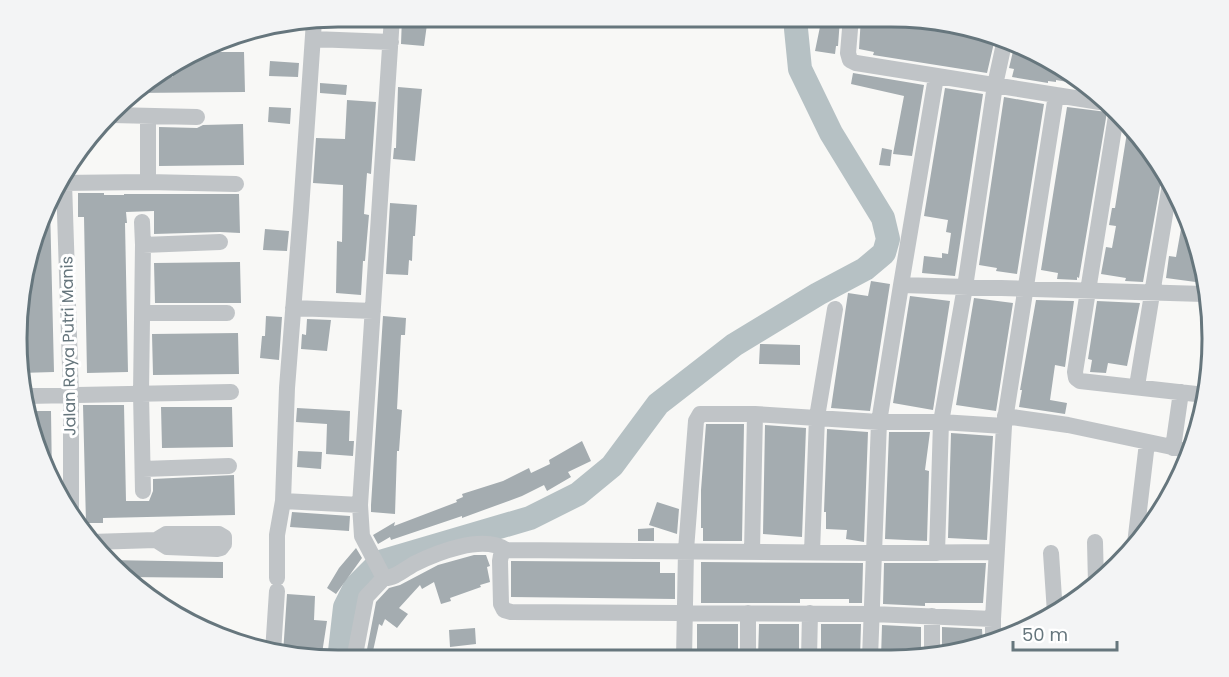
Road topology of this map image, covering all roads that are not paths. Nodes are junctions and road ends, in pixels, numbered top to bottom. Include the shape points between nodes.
1 (392, 27) edge
2 (850, 27) edge
3 (314, 28) edge
4 (313, 39) junction
5 (391, 42) junction
6 (1003, 48) edge
7 (936, 77) junction
8 (996, 85) junction
9 (1056, 95) junction
10 (1092, 101) edge
11 (120, 116) edge
12 (148, 117) junction
13 (196, 117) dead end
14 (1115, 122) edge
15 (70, 182) edge
16 (148, 182) junction
17 (236, 184) dead end
18 (63, 195) edge
19 (1168, 197) edge
20 (142, 222) dead end
21 (220, 242) dead end
22 (143, 244) junction
23 (901, 285) junction
24 (965, 287) junction
25 (1027, 289) junction
26 (1088, 291) junction
27 (1152, 292) junction
28 (1198, 294) edge
29 (293, 308) junction
30 (835, 309) dead end
31 (373, 310) junction
32 (143, 313) junction
33 (227, 313) dead end
34 (1137, 386) junction
35 (231, 392) dead end
36 (1181, 392) junction
37 (141, 393) junction
38 (1197, 394) edge
39 (33, 396) edge
40 (71, 397) junction
41 (755, 414) junction
42 (817, 417) junction
43 (1005, 421) junction
44 (879, 422) junction
45 (941, 422) junction
46 (1148, 443) junction
47 (1179, 449) edge
48 (229, 466) dead end
49 (143, 469) junction
50 (143, 491) dead end
51 (71, 498) edge
52 (283, 501) junction
53 (360, 505) junction
54 (1137, 529) edge
55 (156, 540) dead end
56 (103, 542) edge
57 (1095, 542) dead end
58 (506, 550) junction
59 (686, 550) junction
60 (752, 551) junction
61 (812, 552) junction
62 (996, 552) junction
63 (937, 553) junction
64 (1051, 553) dead end
65 (874, 554) junction
66 (1096, 573) edge
67 (383, 577) junction
68 (1054, 603) edge
69 (686, 612) junction
70 (748, 613) junction
71 (810, 614) junction
72 (872, 614) junction
73 (932, 616) junction
74 (993, 618) junction
75 (993, 632) edge
76 (274, 643) edge
77 (932, 647) edge
78 (356, 650) edge
79 (684, 650) edge
80 (748, 650) edge
81 (809, 650) edge
82 (870, 650) edge

1 - 5 street
2 - 7 street via 850,60
3 - 4 street
4 - 5 street
4 - 29 street
5 - 31 street
6 - 8 street
7 - 8 street
7 - 23 street
8 - 9 street
8 - 24 street
9 - 10 street
9 - 25 street
11 - 12 street
12 - 13 street
12 - 16 street
14 - 26 street
15 - 16 street
16 - 17 street
18 - 40 street, Jalan Raya Putri Manis
19 - 27 street
20 - 22 street
21 - 22 street
22 - 32 street
23 - 24 street
23 - 44 street
24 - 25 street
24 - 45 street
25 - 26 street
25 - 43 street
26 - 27 street
26 - 34 street via 1076,378
27 - 28 street
27 - 34 street
29 - 31 street
29 - 52 street
30 - 42 street
31 - 53 street
32 - 33 street
32 - 37 street
34 - 36 street
35 - 37 street
36 - 38 street
36 - 47 street
37 - 40 street
37 - 49 street
39 - 40 street
40 - 51 street, Jalan Raya Putri Manis
41 - 42 street
41 - 59 street via 697,417
41 - 60 street
42 - 44 street
42 - 61 street
43 - 45 street
43 - 46 street via 1068,425
43 - 62 street
44 - 45 street
44 - 65 street
45 - 63 street
46 - 47 street
46 - 54 street
48 - 49 street
49 - 50 street
52 - 53 street
52 - 76 street via 277,535
53 - 67 street via 360,530
55 - 56 street
57 - 66 street
58 - 59 street
58 - 67 street via 492,544 455,548 390,578
58 - 69 street via 500,561 501,604 507,612
59 - 60 street
59 - 69 street
60 - 61 street
61 - 65 street
62 - 63 street
62 - 74 street
63 - 65 street
64 - 68 street
65 - 72 street
67 - 78 street via 366,597
69 - 70 street
69 - 79 street
70 - 71 street
70 - 80 street
71 - 72 street
71 - 81 street
72 - 73 street
72 - 82 street
73 - 74 street
73 - 77 street
74 - 75 street

